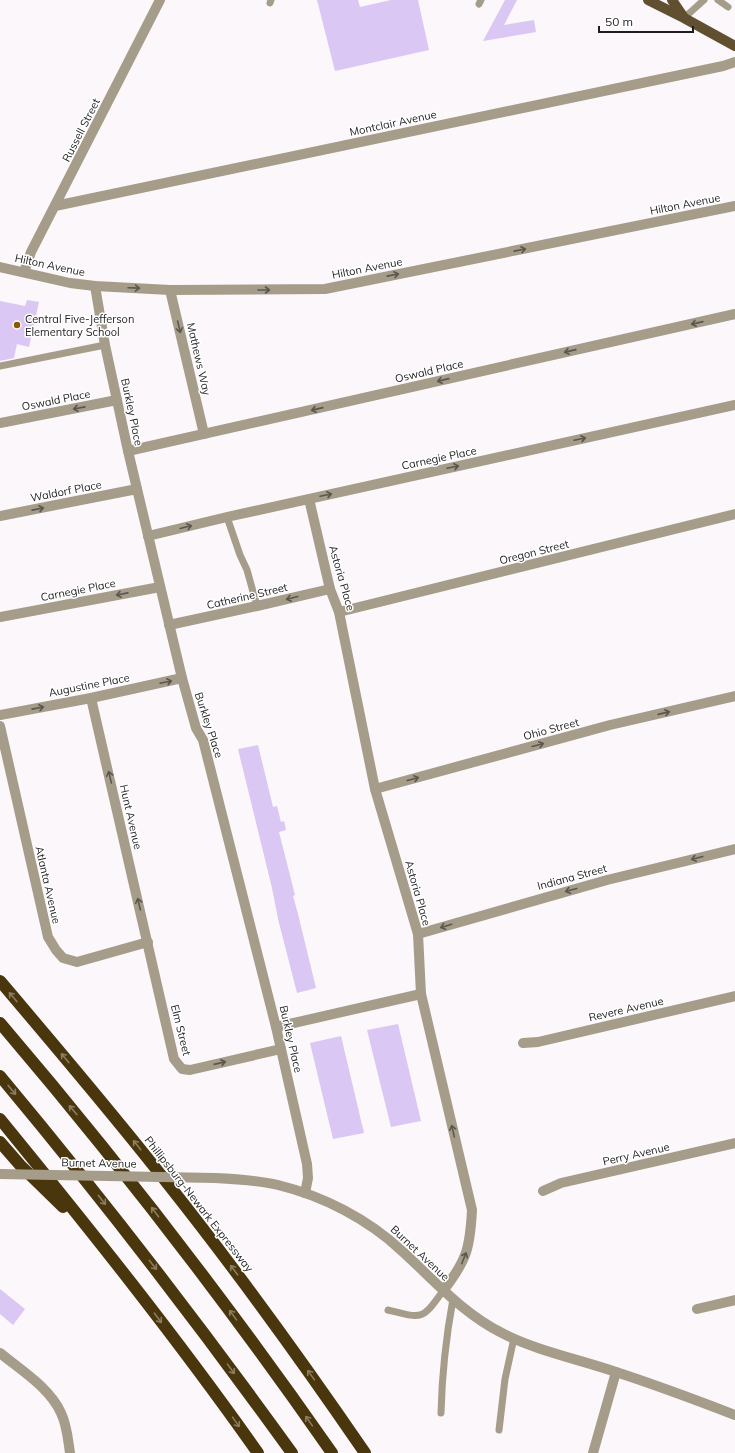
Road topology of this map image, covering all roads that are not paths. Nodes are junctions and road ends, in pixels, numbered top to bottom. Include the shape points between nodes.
1 (160, 0) edge
2 (648, 0) edge
3 (672, 0) edge
4 (704, 0) edge
5 (718, 0) edge
6 (728, 7) dead end
7 (684, 18) junction
8 (735, 46) edge
9 (735, 62) edge
10 (55, 206) junction
11 (735, 206) edge
12 (0, 267) edge
13 (24, 272) junction
14 (95, 286) junction
15 (170, 290) junction
16 (735, 314) edge
17 (105, 345) junction
18 (0, 366) edge
19 (117, 400) junction
20 (735, 406) edge
21 (0, 423) edge
22 (204, 434) junction
23 (128, 451) junction
24 (137, 489) junction
25 (309, 499) junction
26 (735, 514) edge
27 (0, 516) edge
28 (227, 517) junction
29 (148, 536) junction
30 (160, 587) junction
31 (330, 588) junction
32 (257, 606) junction
33 (339, 612) junction
34 (0, 617) edge
35 (169, 625) junction
36 (182, 678) junction
37 (735, 696) edge
38 (91, 698) junction
39 (0, 715) edge
40 (0, 726) edge
41 (375, 789) junction
42 (735, 849) edge
43 (418, 934) junction
44 (148, 942) junction
45 (0, 982) edge
46 (421, 994) junction
47 (735, 996) edge
48 (0, 1024) edge
49 (276, 1027) junction
50 (523, 1043) dead end
51 (281, 1049) junction
52 (0, 1076) edge
53 (0, 1119) edge
54 (0, 1142) edge
55 (735, 1143) edge
56 (0, 1174) edge
57 (543, 1191) dead end
58 (305, 1192) junction
59 (100, 1243) junction
60 (443, 1290) junction
61 (453, 1299) junction
62 (735, 1300) edge
63 (697, 1309) dead end
64 (388, 1310) dead end
65 (514, 1338) junction
66 (0, 1353) edge
67 (616, 1372) junction
68 (441, 1413) dead end
69 (735, 1416) edge
70 (499, 1430) dead end
71 (70, 1453) edge
72 (258, 1453) edge
73 (292, 1453) edge
74 (332, 1453) edge
75 (365, 1453) edge
76 (593, 1453) edge

1 - 10 street, Russell Street
2 - 7 main road
3 - 7 main road
4 - 7 lane
5 - 6 lane
7 - 8 main road
9 - 10 street, Montclair Avenue
10 - 13 street, Russell Street via 31,252
15 -> 11 street, Hilton Avenue via 325,289
12 - 13 street, Hilton Avenue
13 - 14 street, Hilton Avenue
14 -> 15 street, Hilton Avenue
14 - 17 street, Burkley Place
15 -> 22 street, Mathews Way
16 -> 22 street, Oswald Place
17 - 18 lane
17 - 19 street, Burkley Place
19 -> 21 street, Oswald Place
19 - 23 street, Burkley Place
25 -> 20 street, Carnegie Place
22 - 23 street, Oswald Place
23 - 24 street, Burkley Place
27 -> 24 street, Waldorf Place
24 - 29 street, Burkley Place
25 - 28 street, Carnegie Place
25 - 31 street, Astoria Place
26 - 33 street, Oregon Street
29 -> 28 street, Carnegie Place
28 - 32 lane via 247,570
29 - 30 street, Burkley Place
30 -> 34 street, Carnegie Place
30 - 35 street, Burkley Place
31 -> 32 street, Catherine Street
31 - 33 street, Astoria Place
32 - 35 street, Catherine Street
33 - 41 street, Astoria Place
35 - 36 street, Burkley Place
38 -> 36 street, Augustine Place
36 - 49 street, Burkley Place via 196,728 203,740
41 -> 37 street, Ohio Street via 610,725
39 -> 38 street, Augustine Place
44 -> 38 street, Hunt Avenue
40 - 44 street, Atlanta Avenue via 48,937 56,950 63,958 77,962
41 - 43 street, Astoria Place
42 -> 43 street, Indiana Street via 607,880
43 - 46 street, Astoria Place
44 -> 51 street, Elm Street via 174,1059 182,1069 190,1070
75 -> 45 highway, Phillipsburg-Newark Expressway via 208,1235 112,1115
46 - 49 street
60 -> 46 street, Astoria Place via 456,1274 468,1249 472,1210
47 - 50 street, Revere Avenue via 538,1042
74 -> 48 highway via 226,1305 143,1197
49 - 51 street, Burkley Place
51 - 58 street, Burkley Place via 307,1164
52 -> 73 highway via 135,1241
53 - 59 highway
54 - 59 highway
55 - 57 street, Perry Avenue via 561,1183
56 - 58 street, Burnet Avenue, bridge via 215,1178 259,1182
58 - 60 street, Burnet Avenue via 339,1208 380,1233
59 -> 72 highway via 188,1356
60 - 61 street, Burnet Avenue
60 - 64 lane via 432,1305 420,1315 409,1316
61 - 65 street, Burnet Avenue via 480,1320
61 - 68 lane via 446,1340
62 - 63 street
65 - 67 street, Burnet Avenue
65 - 70 lane via 504,1379
66 - 71 street via 46,1391 57,1405 62,1415
67 - 69 street, Burnet Avenue
67 - 76 street

